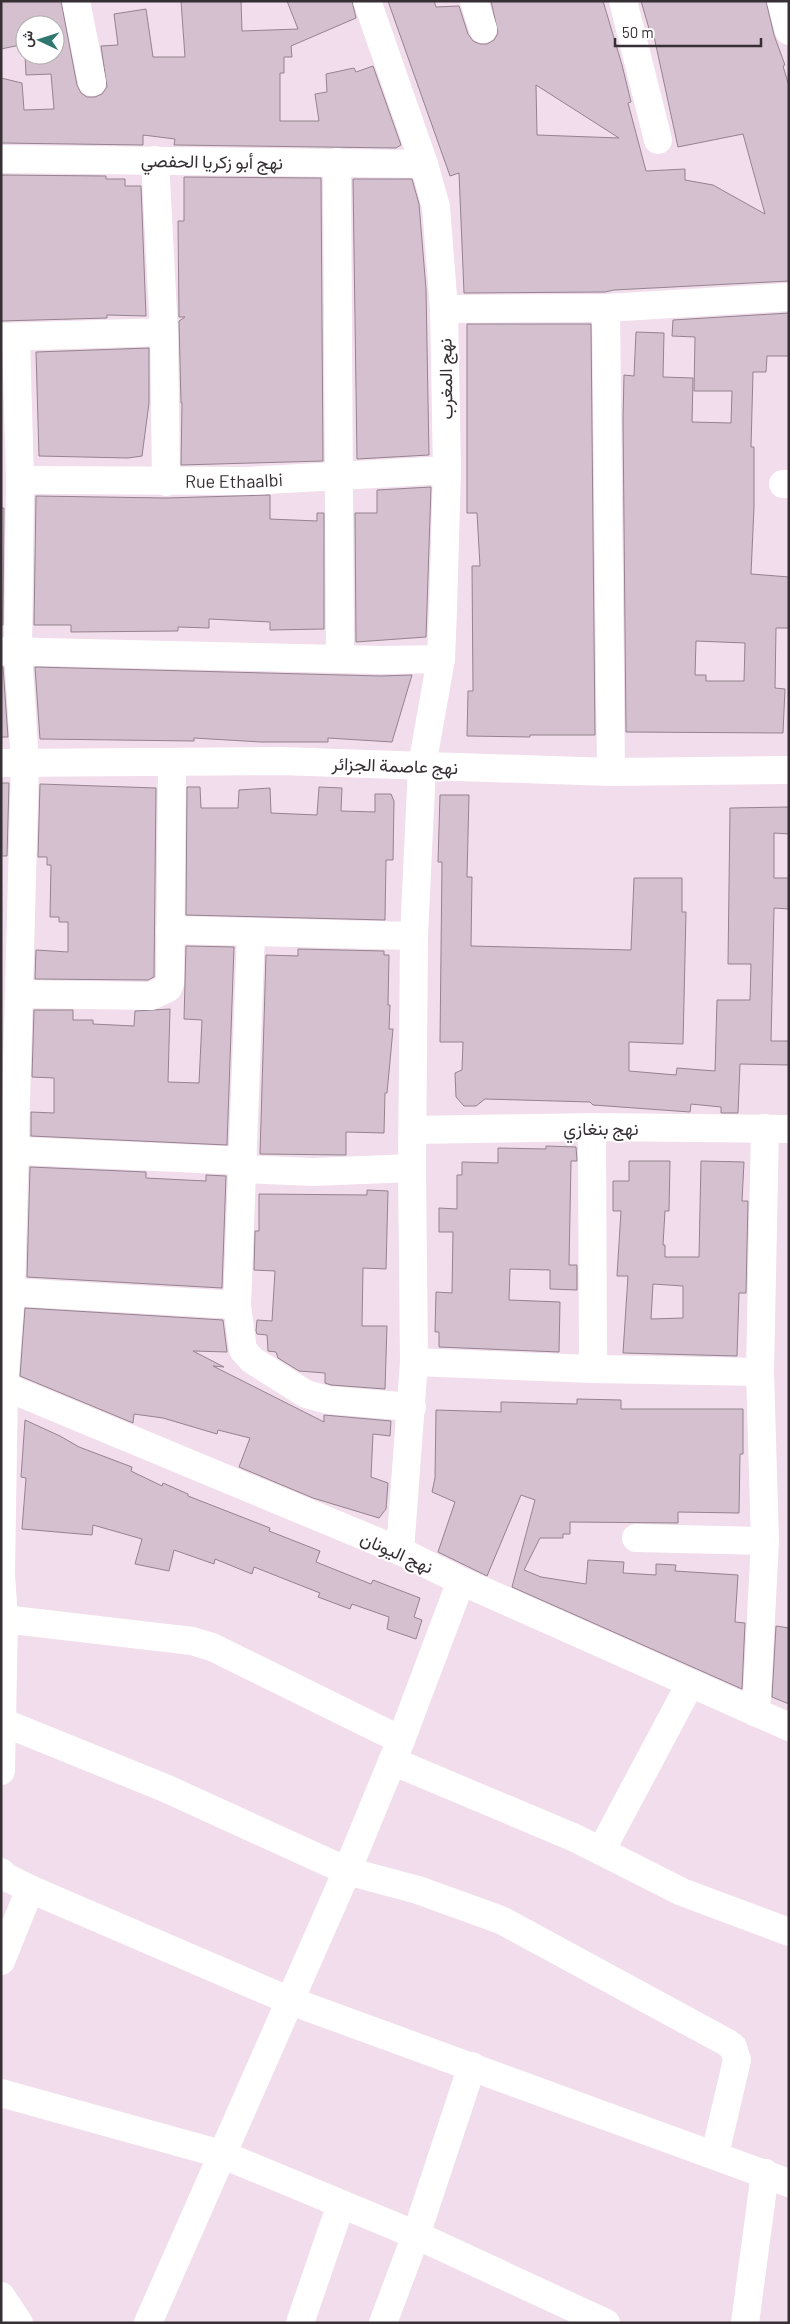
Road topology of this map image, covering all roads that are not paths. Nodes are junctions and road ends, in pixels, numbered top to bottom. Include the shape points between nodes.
1 (76, 1) edge
2 (367, 1) edge
3 (474, 1) edge
4 (623, 1) edge
5 (781, 1) edge
6 (483, 29) dead end
7 (789, 32) edge
8 (92, 82) dead end
9 (658, 140) dead end
10 (1, 159) edge
11 (156, 160) junction
12 (337, 162) junction
13 (424, 164) junction
14 (789, 297) edge
15 (606, 308) junction
16 (444, 309) junction
17 (164, 332) junction
18 (9, 337) edge
19 (447, 470) junction
20 (340, 478) junction
21 (20, 480) junction
22 (166, 482) junction
23 (10, 651) edge
24 (340, 658) junction
25 (441, 659) junction
26 (172, 762) junction
27 (13, 764) edge
28 (422, 766) junction
29 (789, 770) edge
30 (611, 772) junction
31 (170, 930) junction
32 (250, 933) junction
33 (414, 936) junction
34 (19, 994) junction
35 (592, 1128) junction
36 (777, 1128) edge
37 (413, 1130) junction
38 (9, 1150) edge
39 (243, 1165) junction
40 (412, 1168) junction
41 (11, 1292) junction
42 (237, 1305) junction
43 (414, 1362) junction
44 (593, 1369) junction
45 (760, 1372) junction
46 (2, 1386) edge
47 (412, 1407) junction
48 (636, 1538) dead end
49 (765, 1540) junction
50 (400, 1551) junction
51 (1, 1574) edge
52 (461, 1582) junction
53 (4, 1619) junction
54 (690, 1684) junction
55 (756, 1713) junction
56 (2, 1722) junction
57 (789, 1727) edge
58 (396, 1751) junction
59 (1, 1771) edge
60 (601, 1851) junction
61 (347, 1871) junction
62 (1, 1872) edge
63 (30, 1889) junction
64 (789, 1932) edge
65 (1, 1961) edge
66 (288, 2000) junction
67 (472, 2066) junction
68 (1, 2092) edge
69 (221, 2154) junction
70 (715, 2154) junction
71 (777, 2178) edge
72 (341, 2204) junction
73 (416, 2235) junction
74 (1, 2296) edge
75 (19, 2323) edge
76 (148, 2323) edge
77 (300, 2323) edge
78 (384, 2323) edge
79 (606, 2323) edge
80 (745, 2323) edge

1 - 8 street
2 - 13 street, نهج المغرب
3 - 6 street
4 - 9 street
5 - 7 street
10 - 11 street, نهج أبو زكريا الحفصي
11 - 12 street, نهج أبو زكريا الحفصي
11 - 17 street
12 - 13 street, نهج أبو زكريا الحفصي
12 - 20 street
13 - 16 street, نهج المغرب via 436,206
14 - 15 street
15 - 16 street
15 - 30 street
16 - 19 street, نهج المغرب
17 - 18 street
17 - 22 street
18 - 21 street
19 - 20 street, Rue Ethaalbi
19 - 25 street, نهج المغرب
20 - 22 street, Rue Ethaalbi
20 - 24 street
21 - 22 street, Rue Ethaalbi
21 - 23 street
23 - 24 street
23 - 27 street
24 - 25 street
25 - 28 street, نهج المغرب
26 - 27 street, نهج عاصمة الجزائر
26 - 28 street, نهج عاصمة الجزائر via 278,761
26 - 31 street
27 - 34 street
28 - 30 street, نهج عاصمة الجزائر
28 - 33 street, نهج المغرب
29 - 30 street, نهج عاصمة الجزائر
31 - 32 street
31 - 34 street via 170,983 162,992 151,996
32 - 33 street
32 - 39 street
33 - 37 street, نهج المغرب
34 - 38 street
35 - 36 street, نهج بنغازي
35 - 37 street, نهج بنغازي
35 - 44 street
36 - 45 street
37 - 40 street, نهج المغرب
38 - 39 street
38 - 41 street
39 - 40 street via 313,1172
39 - 42 street
40 - 43 street, نهج المغرب
41 - 42 street
41 - 46 street
42 - 47 street via 243,1350 252,1360 306,1394 328,1400
43 - 44 street
43 - 47 street, نهج المغرب
44 - 45 street
45 - 49 street
46 - 50 street, نهج اليونان
46 - 51 street
47 - 50 street, نهج المغرب
48 - 49 street
49 - 55 street
50 - 52 street, نهج اليونان
51 - 53 street
52 - 54 street, نهج اليونان
52 - 58 street
53 - 56 street
53 - 58 street via 192,1640 212,1647
54 - 55 street, نهج اليونان
54 - 60 street
55 - 57 street, نهج اليونان
56 - 59 street
56 - 61 street via 165,1788
58 - 60 street
58 - 61 street
60 - 64 street via 682,1892
61 - 66 street
61 - 70 street via 418,1890 501,1920 726,2042 732,2047 737,2060
62 - 63 street
63 - 65 street
63 - 66 street
66 - 67 street
66 - 69 street
67 - 70 street
67 - 73 street
68 - 69 street
69 - 72 street
69 - 76 street
70 - 71 street
71 - 80 street
72 - 73 street
72 - 77 street
73 - 78 street
73 - 79 street
74 - 75 street

